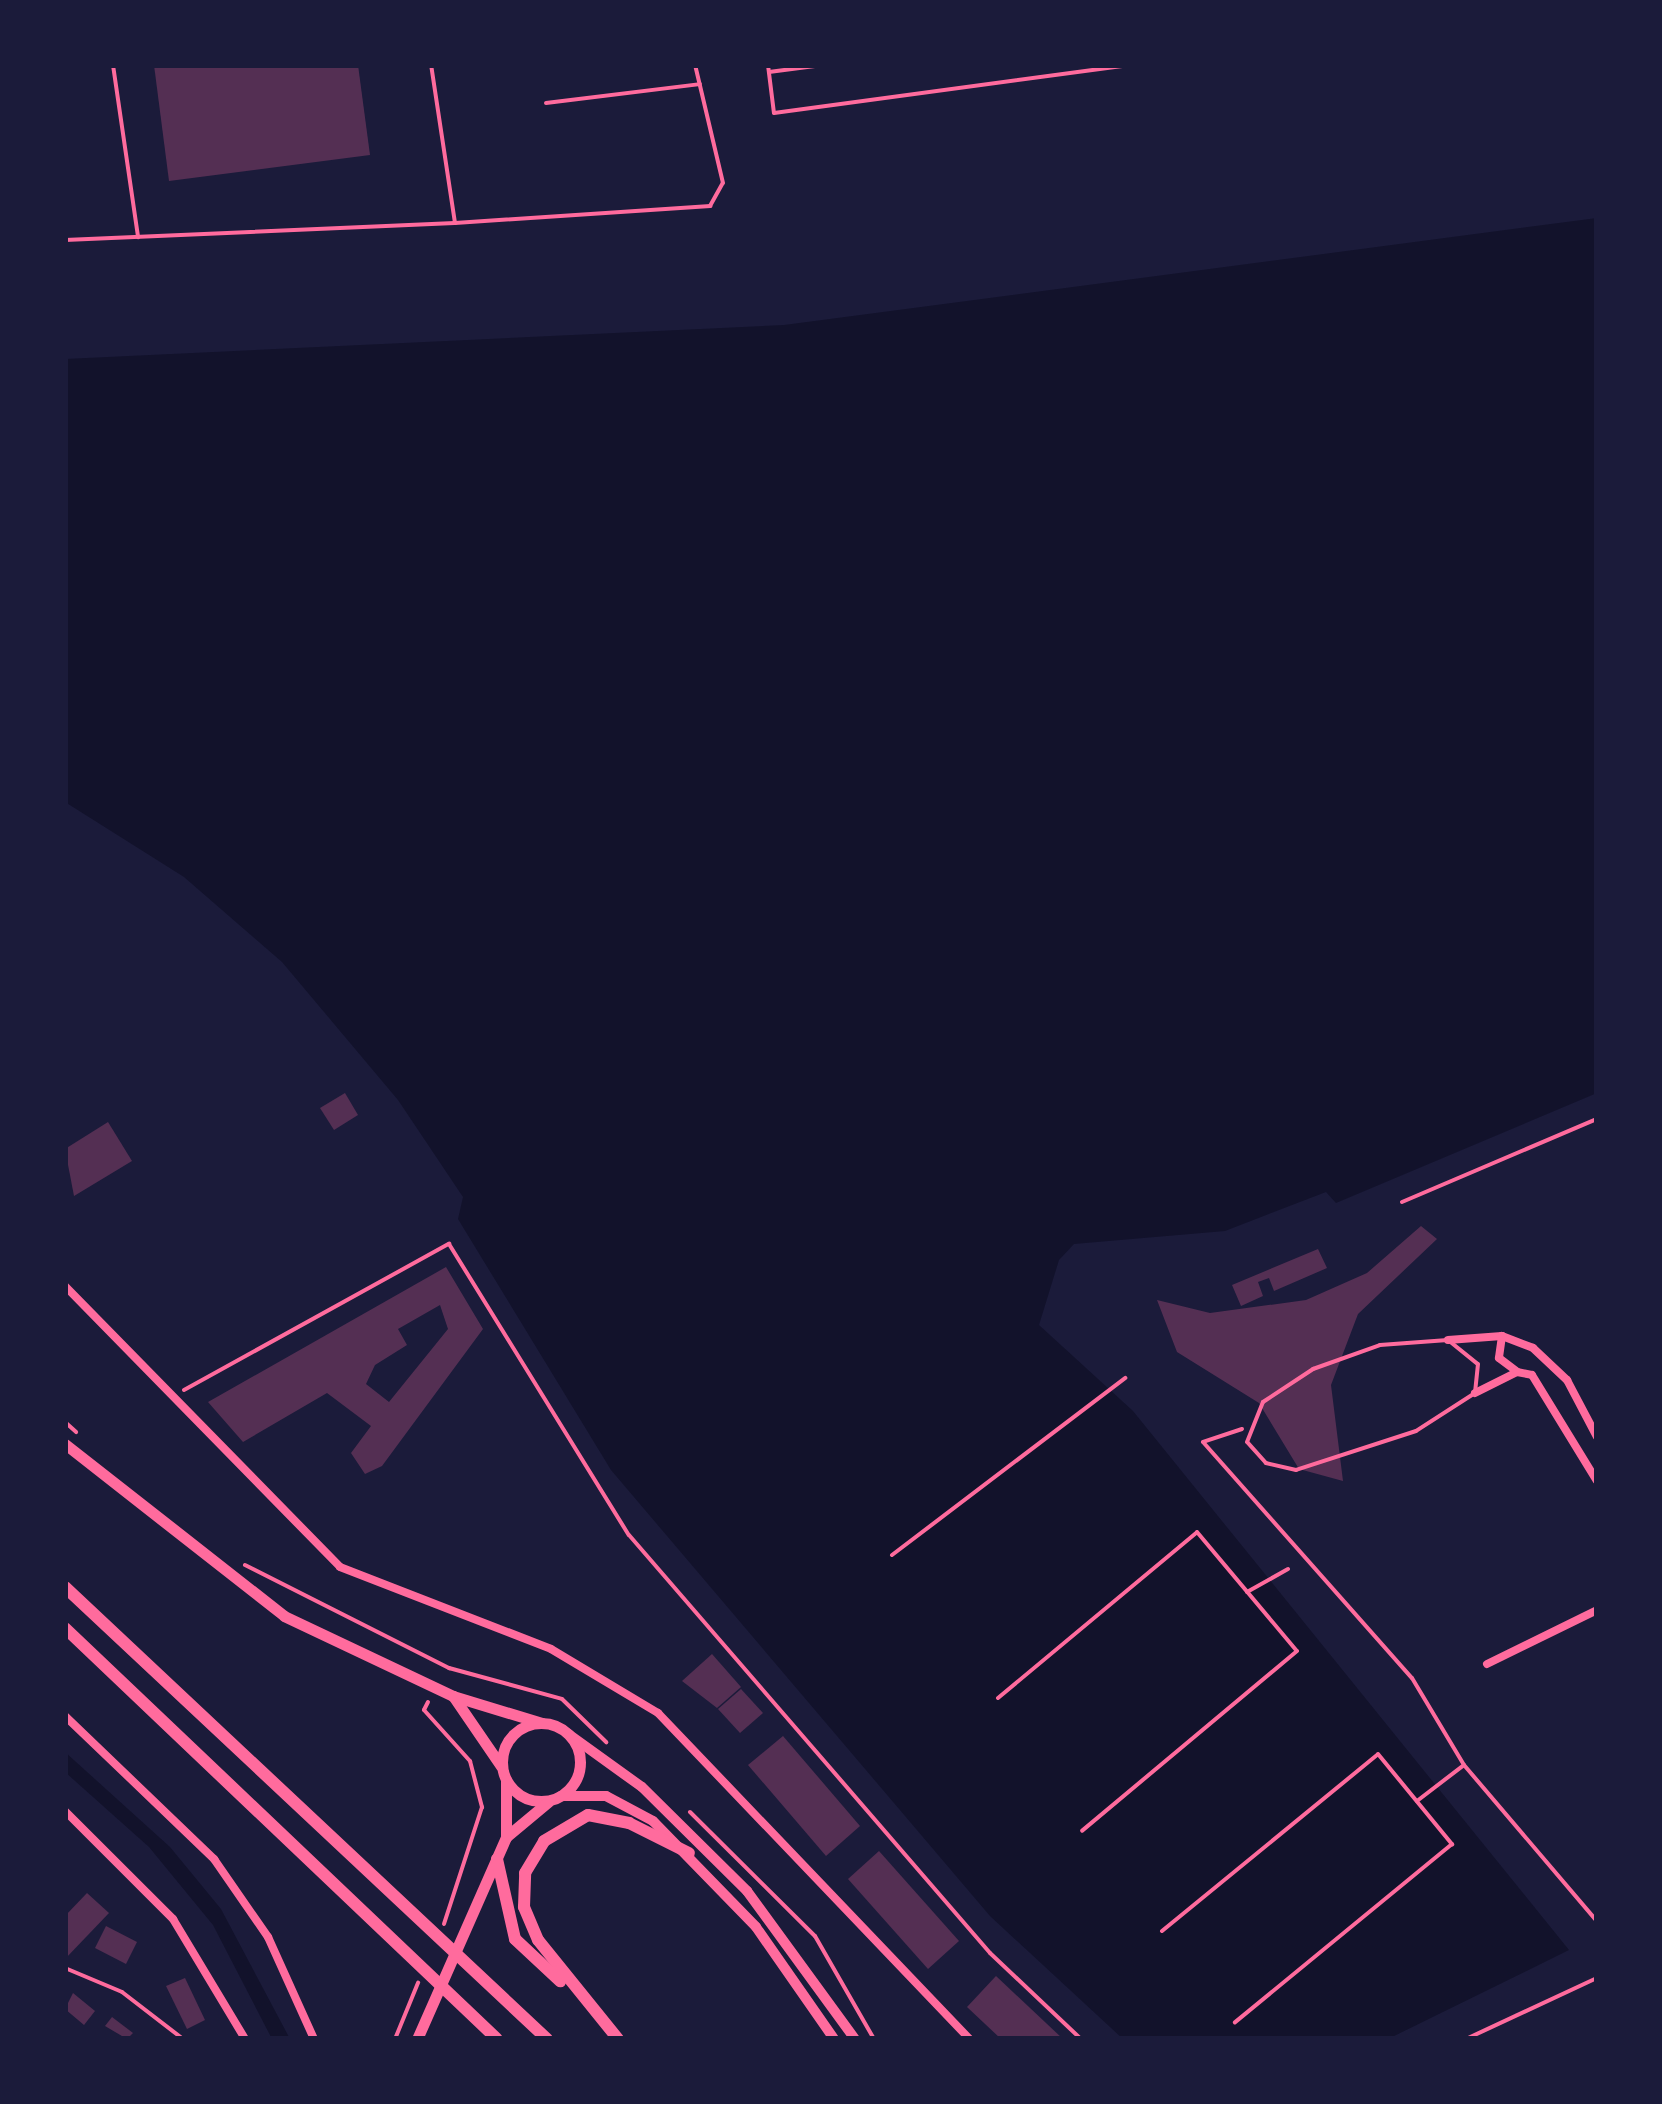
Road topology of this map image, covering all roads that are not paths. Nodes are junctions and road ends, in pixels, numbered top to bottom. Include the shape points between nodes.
1 (113, 65) edge
2 (431, 65) edge
3 (695, 65) edge
4 (823, 65) edge
5 (1130, 65) edge
6 (768, 68) edge
7 (700, 84) junction
8 (546, 102) dead end
9 (455, 223) junction
10 (138, 237) junction
11 (65, 240) edge
12 (1597, 1120) edge
13 (1402, 1202) dead end
14 (65, 1286) edge
15 (1502, 1336) junction
16 (1448, 1340) junction
17 (1517, 1372) junction
18 (1567, 1380) junction
19 (1475, 1393) junction
20 (1549, 1393) junction
21 (1597, 1437) edge
22 (65, 1444) edge
23 (1597, 1481) edge
24 (65, 1588) edge
25 (1597, 1610) edge
26 (65, 1628) edge
27 (1487, 1664) dead end
28 (453, 1696) junction
29 (65, 1716) edge
30 (542, 1723) junction
31 (566, 1733) junction
32 (504, 1774) junction
33 (555, 1798) junction
34 (65, 1812) edge
35 (506, 1837) junction
36 (689, 1853) junction
37 (496, 1859) junction
38 (65, 1968) edge
39 (566, 1986) junction
40 (183, 2039) edge
41 (246, 2039) edge
42 (314, 2039) edge
43 (417, 2039) edge
44 (497, 2039) edge
45 (547, 2039) edge
46 (618, 2039) edge
47 (834, 2039) edge
48 (855, 2039) edge
49 (970, 2039) edge

1 - 10 lane
2 - 9 lane
3 - 7 lane
4 - 6 lane
5 - 6 lane via 774,113
7 - 8 lane
7 - 9 lane via 723,183 710,206
9 - 10 lane
10 - 11 lane
12 - 13 lane
14 - 49 street via 340,1567 551,1648 658,1713
15 - 16 street
15 - 17 street via 1499,1358
15 - 18 street via 1544,1356
16 - 19 lane via 1478,1364
16 - 19 lane via 1380,1345 1313,1369 1263,1402 1247,1430 1266,1463 1312,1468 1390,1444
17 - 19 street
17 - 20 street
18 - 20 street
18 - 21 street
20 - 23 street
22 - 28 main road via 244,1590
24 - 45 highway
25 - 27 street
26 - 44 highway
28 - 30 main road
28 - 32 main road
29 - 42 street via 214,1859 268,1937
30 - 31 main road
30 - 32 main road via 507,1742
31 - 33 main road via 580,1768
31 - 48 street via 642,1788 747,1890
32 - 33 main road via 526,1798
32 - 35 main road
33 - 35 main road
33 - 36 street via 606,1796 653,1820
34 - 41 street via 164,1908
35 - 37 main road
36 - 39 highway via 609,1816 571,1821 544,1841 525,1873 524,1907
36 - 47 street via 756,1927
37 - 39 highway via 515,1939
37 - 43 main road
38 - 40 lane via 122,1992
39 - 46 highway

